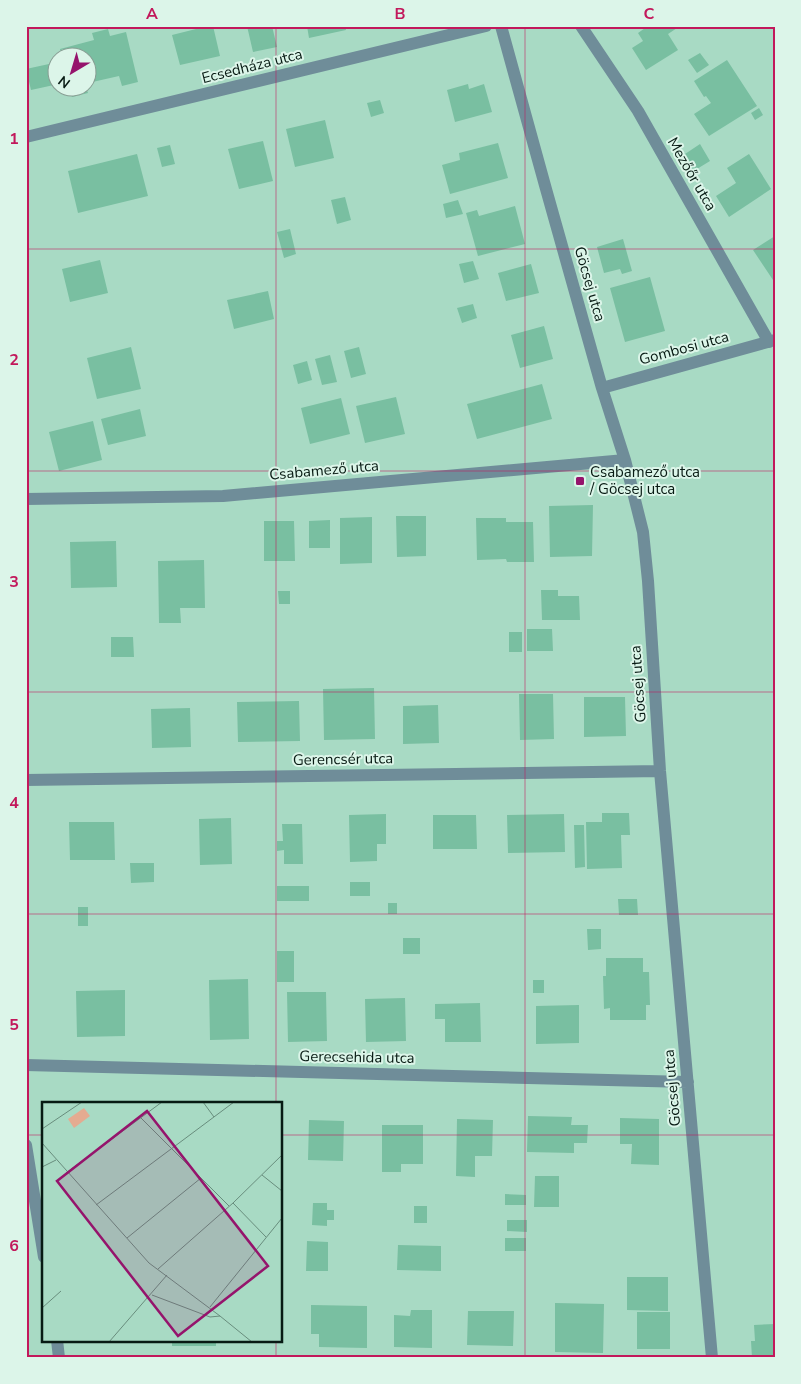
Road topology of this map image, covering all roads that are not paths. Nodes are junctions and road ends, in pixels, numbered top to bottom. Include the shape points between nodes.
1 (486, 26) edge
2 (501, 26) edge
3 (581, 26) edge
4 (26, 137) edge
5 (772, 341) edge
6 (602, 388) junction
7 (625, 460) junction
8 (26, 499) edge
9 (660, 771) junction
10 (26, 780) edge
11 (26, 1065) edge
12 (688, 1082) junction
13 (26, 1145) edge
14 (42, 1245) edge
15 (57, 1342) edge
16 (59, 1358) edge
17 (712, 1358) edge

1 - 4 street, Ecsedháza utca
2 - 6 street, Göcsej utca
3 - 5 street, Mezőőr utca via 638,111
5 - 6 street, Gombosi utca
6 - 7 street, Göcsej utca
7 - 8 street, Csabamező utca via 223,496
7 - 9 street, Göcsej utca via 643,532
9 - 10 street, Gerencsér utca
9 - 12 street, Göcsej utca
11 - 12 street, Gerecsehida utca
12 - 17 street, Göcsej utca
13 - 14 street
15 - 16 street

